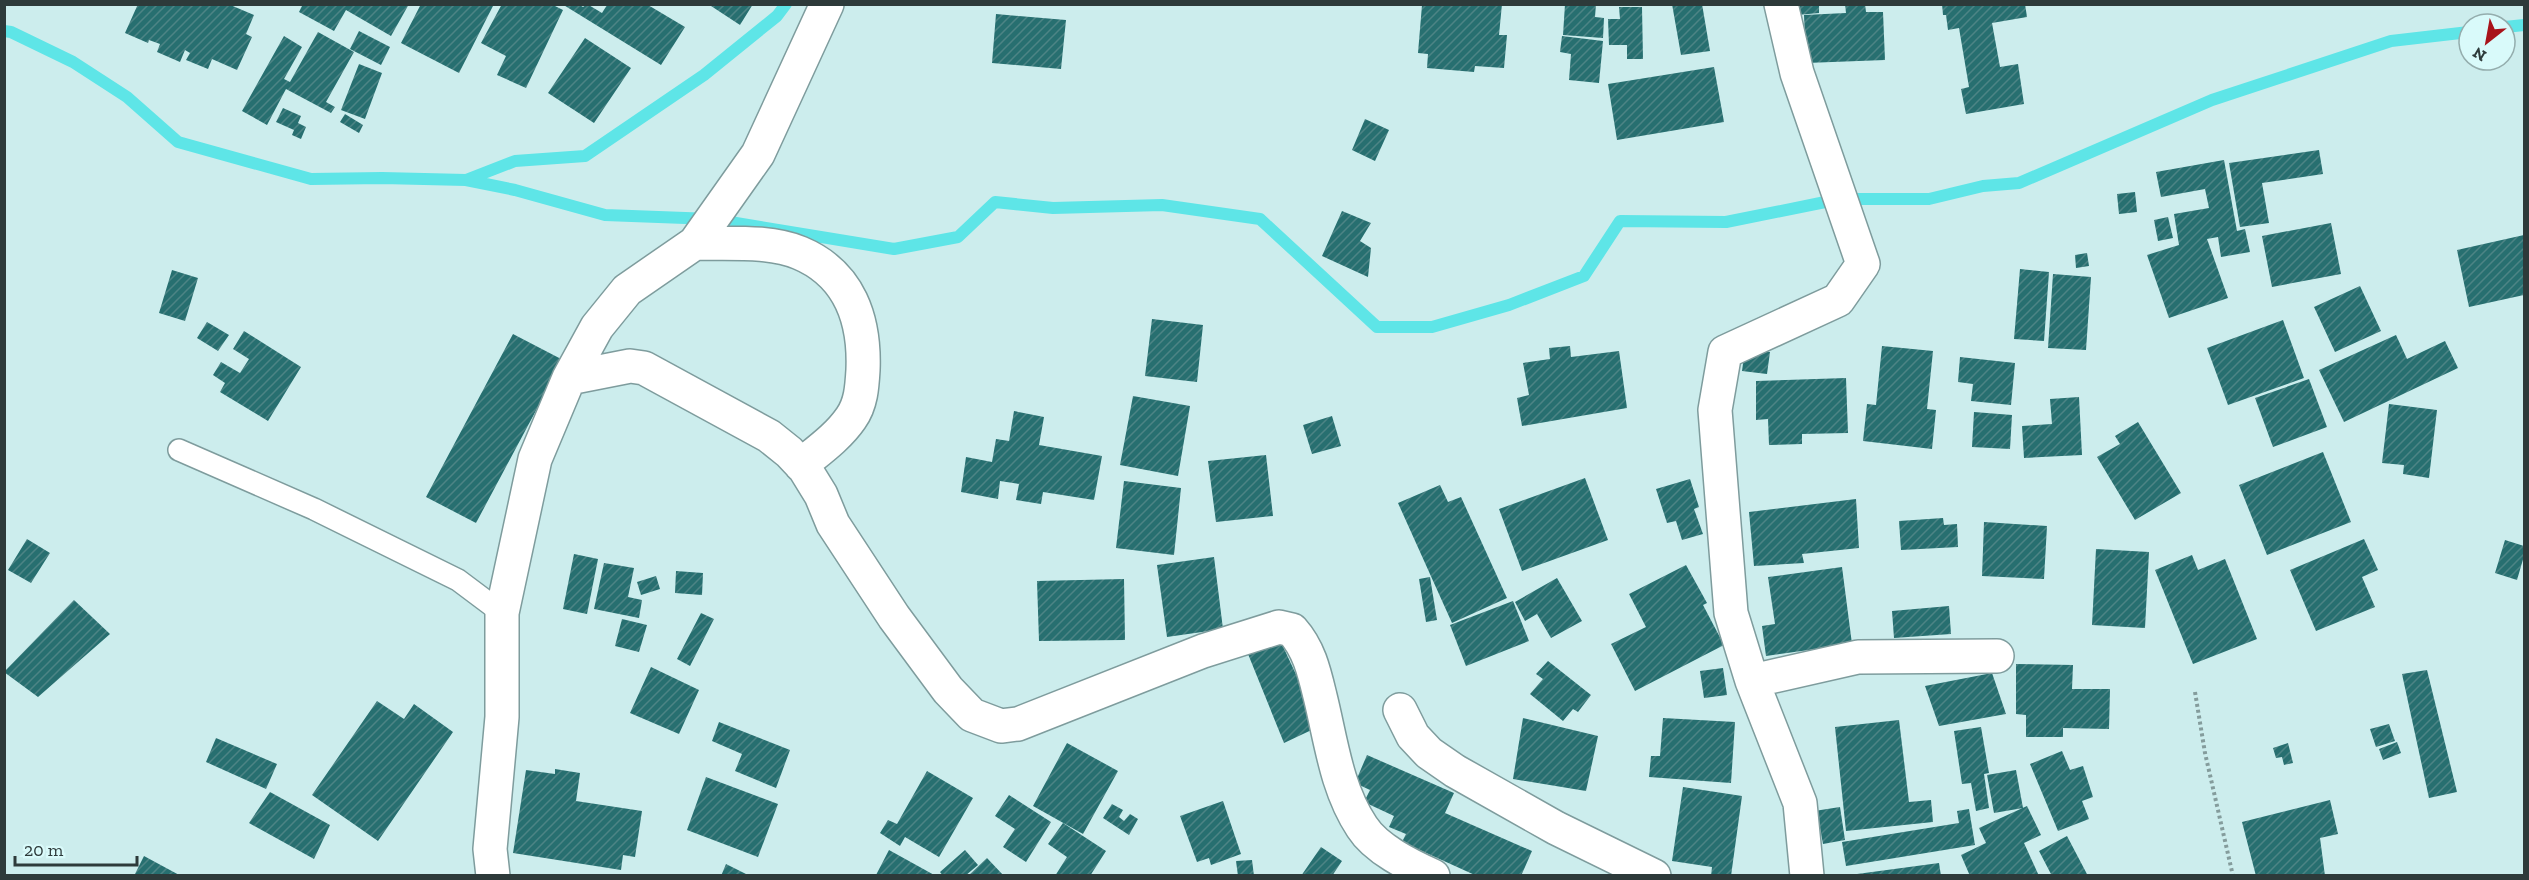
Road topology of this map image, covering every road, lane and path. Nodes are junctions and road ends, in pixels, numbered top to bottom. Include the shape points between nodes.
1 (826, 4) edge
2 (1781, 4) edge
3 (695, 243) junction
4 (569, 378) junction
5 (179, 450) dead end
6 (801, 465) junction
7 (502, 613) junction
8 (1997, 656) dead end
9 (1752, 681) junction
10 (2195, 692) dead end
11 (1400, 710) dead end
12 (493, 876) edge
13 (1433, 876) edge
14 (1654, 876) edge
15 (1807, 876) edge
16 (2233, 876) edge

1 - 3 street via 758,154
2 - 9 street via 1797,73 1863,264 1838,300 1725,352 1715,410 1731,613
3 - 4 street via 627,290 597,327
3 - 6 street via 759,244 799,252 824,267 847,291 861,321 861,399 851,418
4 - 6 street via 630,366 644,368 769,436
4 - 7 street via 535,459
5 - 7 lane via 314,509 458,580
6 - 13 street via 848,549 960,704 972,715 1001,726 1018,724 1203,651 1279,627 1292,630 1307,649 1342,789 1362,828 1397,857
7 - 12 street via 502,717 490,849
8 - 9 street via 1858,657
9 - 15 street via 1800,803
10 - 16 path
11 - 14 street via 1413,736 1455,771 1556,828

